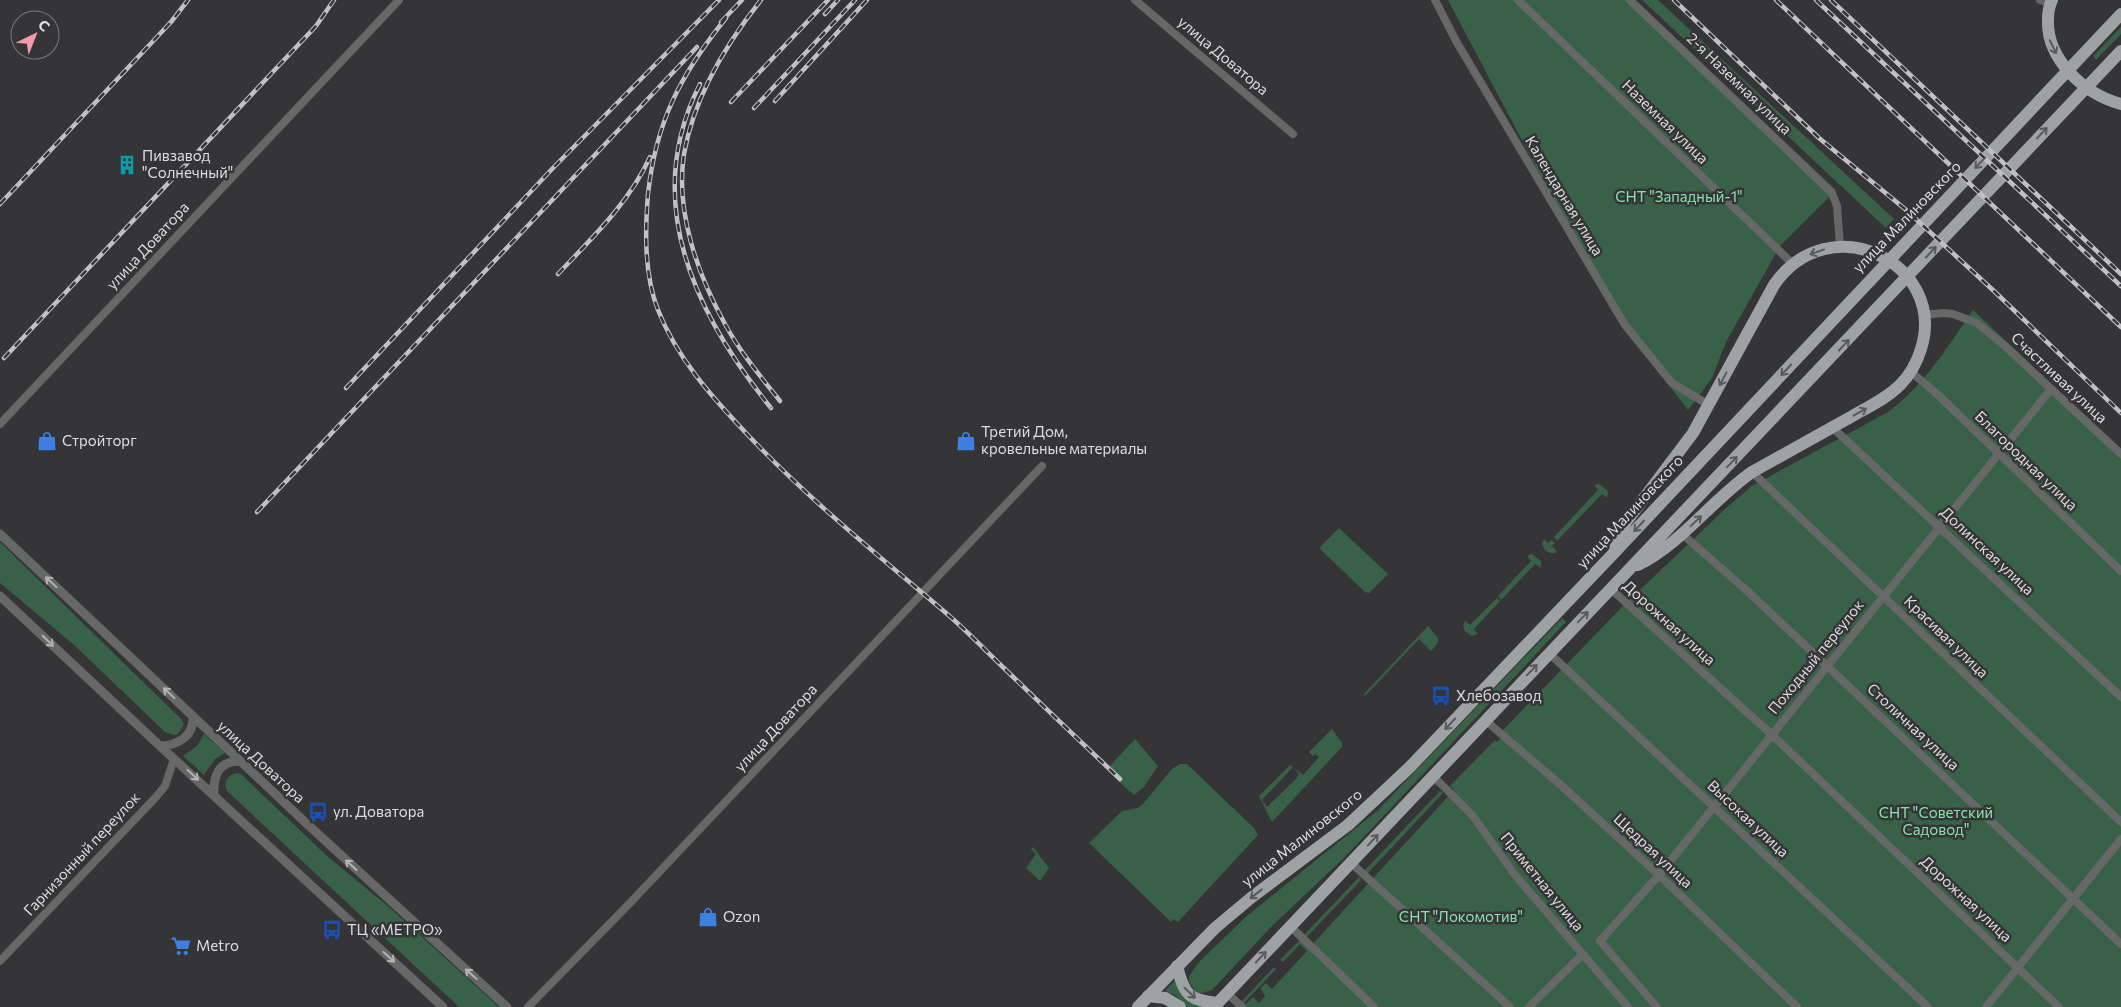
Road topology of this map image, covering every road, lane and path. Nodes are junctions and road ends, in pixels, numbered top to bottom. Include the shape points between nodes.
1 (400, 0) edge
2 (1135, 0) edge
3 (1435, 0) edge
4 (1518, 0) edge
5 (1630, 0) edge
6 (2048, 1) edge
7 (2121, 14) edge
8 (2121, 50) edge
9 (2121, 104) edge
10 (1292, 134) dead end
11 (1840, 246) junction
12 (1793, 264) junction
13 (1924, 315) junction
14 (1911, 372) junction
15 (2051, 389) junction
16 (1709, 405) junction
17 (0, 424) edge
18 (1832, 427) junction
19 (1999, 454) junction
20 (2121, 454) edge
21 (1042, 466) dead end
22 (1752, 472) junction
23 (1940, 526) junction
24 (0, 534) edge
25 (1682, 534) junction
26 (1612, 555) junction
27 (1629, 569) junction
28 (2121, 571) edge
29 (1611, 588) junction
30 (0, 596) edge
31 (1883, 596) junction
32 (1549, 653) junction
33 (1826, 665) junction
34 (2121, 697) edge
35 (193, 716) junction
36 (1485, 720) junction
37 (1771, 734) junction
38 (160, 746) junction
39 (174, 759) junction
40 (240, 762) junction
41 (1433, 776) junction
42 (214, 796) junction
43 (1713, 806) junction
44 (2121, 822) edge
45 (2121, 839) edge
46 (1351, 863) junction
47 (1658, 875) junction
48 (2073, 898) junction
49 (1290, 926) junction
50 (2121, 944) edge
51 (1583, 954) junction
52 (0, 962) edge
53 (1178, 966) junction
54 (2018, 967) junction
55 (1227, 993) junction
56 (1148, 996) junction
57 (1216, 1005) edge
58 (443, 1007) edge
59 (507, 1007) edge
60 (528, 1007) edge
61 (1138, 1007) edge
62 (1180, 1007) edge
63 (1242, 1007) edge
64 (1374, 1007) edge
65 (1510, 1007) edge
66 (1528, 1007) edge
67 (1628, 1007) edge
68 (1657, 1007) edge
69 (1797, 1007) edge
70 (1928, 1007) edge
71 (1986, 1007) edge
72 (2059, 1007) edge

1 - 17 street, улица Доватора
2 - 10 street, улица Доватора
3 - 16 street, Календарная улица via 1613,306 1668,379
4 - 12 street, Наземная улица
5 - 11 street, 2-я Наземная улица via 1828,189 1836,199
6 -> 9 highway via 2049,37 2059,58 2090,90
7 -> 26 highway, улица Малиновского
27 -> 8 highway
11 -> 12 highway via 1812,253
11 - 13 highway via 1880,255 1896,266 1909,280
12 -> 16 highway via 1774,286
13 - 14 highway via 1924,340
13 - 15 street, Счастливая улица via 1953,314 1977,323
18 -> 14 highway via 1892,393
14 - 19 street, Благородная улица
15 - 19 street, Походный переулок
15 - 20 street, Счастливая улица
16 - 26 highway via 1678,456 1626,522
18 - 22 highway
18 - 23 street, Долинская улица
19 - 23 street, Походный переулок
19 - 28 street, Благородная улица
21 - 60 street, улица Доватора
25 -> 22 highway
22 - 31 street, Красивая улица
23 - 31 street, Походный переулок
23 - 34 street, Долинская улица
35 -> 24 street, улица Доватора
25 - 27 highway via 1655,557
25 - 33 street, Столичная улица
26 -> 53 highway, улица Малиновского via 1382,795 1234,912
27 - 29 highway
32 -> 29 highway
29 - 37 street, Дорожная улица
30 -> 38 street
31 - 33 street, Походный переулок
31 - 44 street, Красивая улица
36 -> 32 highway
32 - 43 street, Высокая улица
33 - 37 street, Походный переулок
33 - 48 street, Столичная улица
35 - 38 street via 188,736 172,745
35 - 40 street, улица Доватора
36 - 41 highway
36 - 47 street, Щедрая улица
37 - 43 street, Походный переулок
37 - 54 street, Дорожная улица
38 - 39 street
39 -> 42 street
39 - 52 street, Гарнизонный переулок via 165,786
40 - 42 street via 230,761 216,774
59 -> 40 street, улица Доватора
46 -> 41 highway
41 - 51 street, Приметная улица via 1473,816 1515,875
42 -> 58 street
43 - 47 street, Походный переулок
43 - 70 street, Высокая улица
45 - 48 street
46 - 49 highway
46 - 65 street
47 - 68 street, Походный переулок via 1600,941
47 - 69 street, Щедрая улица
48 - 50 street, Столичная улица
48 - 54 street
55 -> 49 highway
49 - 64 street
51 - 66 street
51 - 67 street, Приметная улица
53 - 56 highway, улица Малиновского
53 -> 57 highway via 1187,993
54 - 71 street
54 - 72 street, Дорожная улица
55 - 57 highway
55 - 63 street
56 - 61 highway, улица Малиновского
56 - 62 highway via 1165,998

